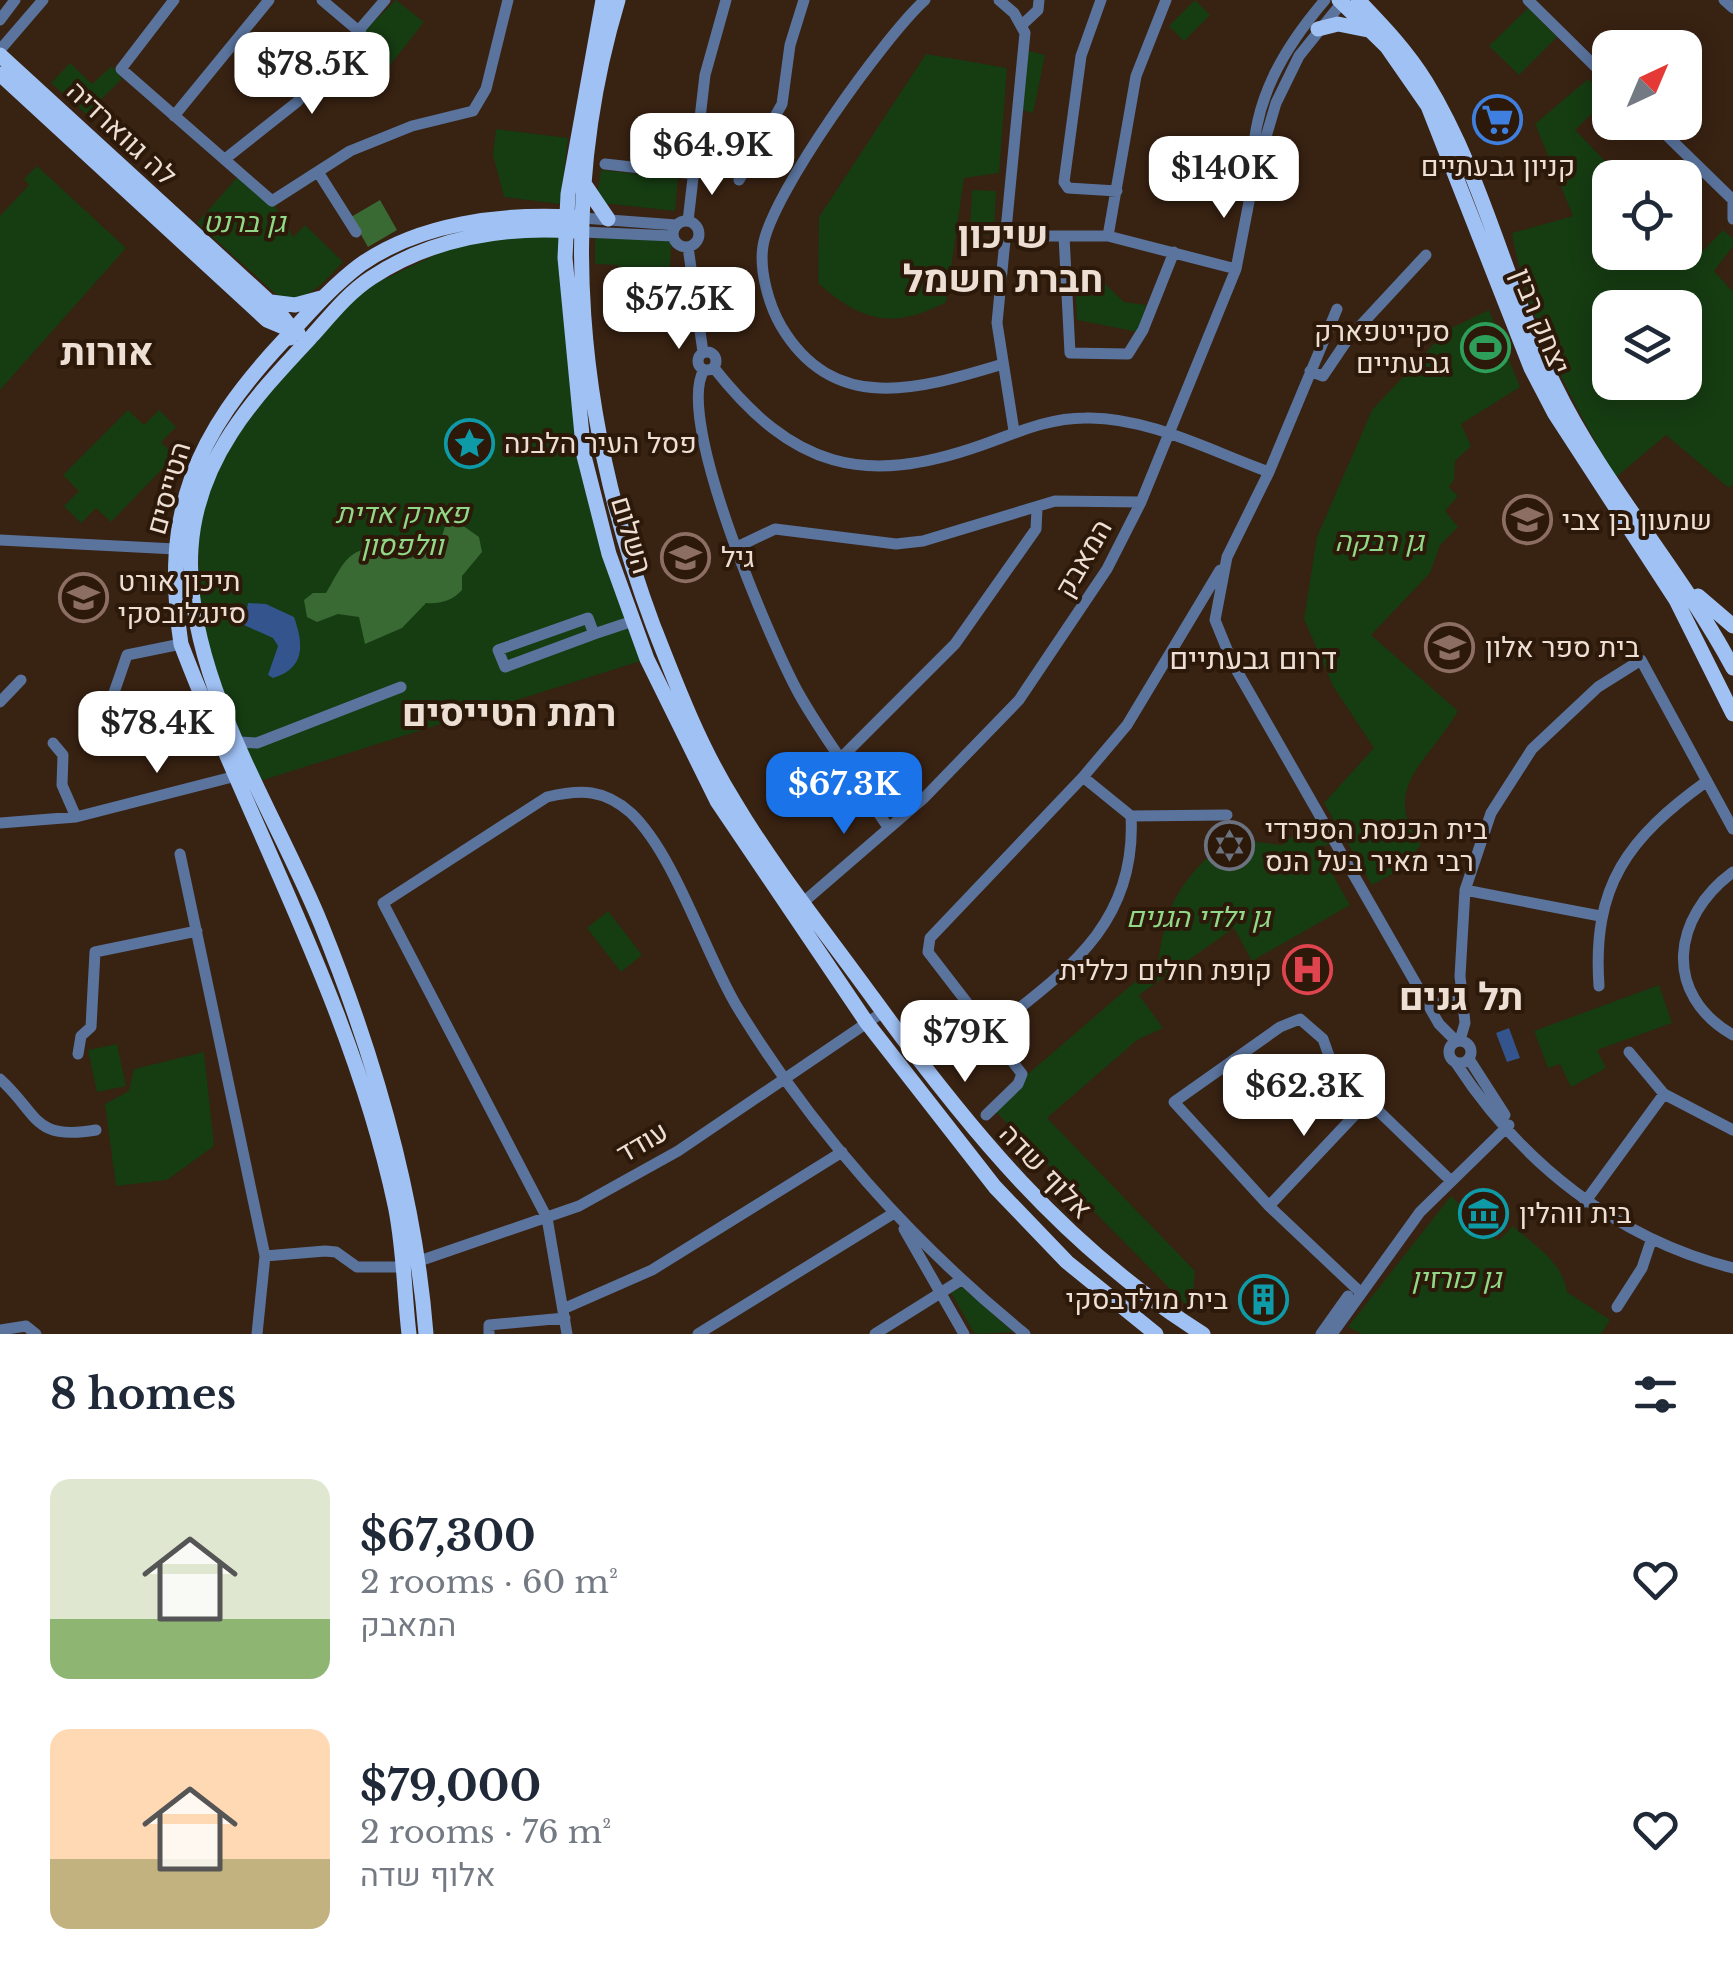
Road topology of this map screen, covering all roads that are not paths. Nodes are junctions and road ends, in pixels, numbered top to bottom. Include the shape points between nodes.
1 (16, 0) edge
2 (43, 0) edge
3 (174, 0) edge
4 (269, 0) edge
5 (322, 0) edge
6 (385, 0) edge
7 (508, 0) edge
8 (602, 0) edge
9 (618, 0) edge
10 (726, 0) edge
11 (804, 0) edge
12 (925, 0) edge
13 (999, 0) edge
14 (1039, 0) edge
15 (1101, 0) edge
16 (1166, 0) edge
17 (1342, 0) edge
18 (1370, 0) edge
19 (1528, 0) edge
20 (1724, 0) edge
21 (1733, 8) edge
22 (0, 20) edge
23 (1023, 24) junction
24 (1318, 29) junction
25 (1379, 30) junction
26 (361, 33) junction
27 (0, 52) edge
28 (1592, 63) edge
29 (0, 74) edge
30 (174, 116) junction
31 (1671, 140) edge
32 (225, 160) junction
33 (605, 164) dead end
34 (318, 172) junction
35 (694, 174) junction
36 (739, 180) dead end
37 (1253, 181) junction
38 (585, 184) junction
39 (1117, 191) junction
40 (568, 194) junction
41 (1733, 201) edge
42 (543, 216) junction
43 (608, 219) junction
44 (1733, 219) edge
45 (565, 224) junction
46 (583, 225) junction
47 (679, 227) junction
48 (528, 231) junction
49 (356, 232) dead end
50 (1004, 236) junction
51 (1064, 236) junction
52 (1108, 236) junction
53 (688, 247) junction
54 (1174, 252) junction
55 (1426, 255) dead end
56 (565, 258) junction
57 (1236, 269) junction
58 (329, 294) junction
59 (260, 304) junction
60 (1336, 310) dead end
61 (328, 319) junction
62 (290, 333) junction
63 (264, 361) junction
64 (1002, 364) junction
65 (710, 369) junction
66 (1310, 371) junction
67 (265, 385) junction
68 (1014, 431) junction
69 (1169, 437) junction
70 (1269, 472) junction
71 (1141, 502) junction
72 (1036, 508) junction
73 (0, 540) edge
74 (737, 547) junction
75 (175, 549) junction
76 (1227, 557) junction
77 (1680, 579) junction
78 (1196, 614) junction
79 (1216, 614) junction
80 (633, 622) junction
81 (1733, 626) edge
82 (594, 634) junction
83 (181, 644) junction
84 (1731, 661) edge
85 (1711, 669) junction
86 (20, 680) dead end
87 (400, 687) dead end
88 (0, 702) edge
89 (109, 707) dead end
90 (1733, 714) edge
91 (53, 743) dead end
92 (840, 758) junction
93 (243, 762) junction
94 (1084, 778) junction
95 (1707, 781) junction
96 (1227, 815) dead end
97 (1132, 816) junction
98 (76, 817) junction
99 (0, 823) edge
100 (888, 827) junction
101 (1733, 830) edge
102 (180, 854) dead end
103 (1733, 872) edge
104 (1465, 890) junction
105 (801, 899) junction
106 (787, 909) junction
107 (1600, 916) junction
108 (196, 932) junction
109 (1461, 986) junction
110 (1599, 986) dead end
111 (1424, 998) junction
112 (883, 1012) junction
113 (868, 1023) junction
114 (988, 1032) junction
115 (1733, 1035) edge
116 (1455, 1044) junction
117 (1629, 1052) dead end
118 (78, 1054) dead end
119 (1463, 1061) junction
120 (0, 1079) edge
121 (785, 1080) junction
122 (1664, 1094) junction
123 (1368, 1101) junction
124 (986, 1115) dead end
125 (1505, 1128) junction
126 (96, 1130) dead end
127 (1733, 1130) edge
128 (842, 1152) junction
129 (1539, 1158) junction
130 (1450, 1180) junction
131 (1584, 1202) junction
132 (1269, 1206) junction
133 (894, 1213) junction
134 (548, 1218) junction
135 (1650, 1241) junction
136 (265, 1256) junction
137 (420, 1262) junction
138 (402, 1267) junction
139 (1733, 1268) edge
140 (960, 1280) junction
141 (1357, 1290) junction
142 (941, 1293) junction
143 (1617, 1307) dead end
144 (564, 1313) junction
145 (0, 1330) edge
146 (35, 1332) edge
147 (1338, 1332) edge
148 (257, 1334) edge
149 (409, 1334) edge
150 (426, 1334) edge
151 (489, 1334) edge
152 (567, 1334) edge
153 (698, 1334) edge
154 (875, 1334) edge
155 (964, 1334) edge
156 (1025, 1334) edge
157 (1156, 1334) edge
158 (1202, 1334) edge
159 (1321, 1334) edge

1 - 22 street
2 - 27 street
3 - 30 street via 120,70
4 - 30 street
5 - 26 street
6 - 26 street
7 - 34 street via 486,90 473,110 401,130
8 - 40 main road, השלום
9 - 38 main road, השלום
10 - 35 street via 706,75
11 - 36 street via 782,104
12 - 64 street via 837,110 789,184 763,246 770,306 798,355 859,389 919,389
13 - 23 street
14 - 23 street
15 - 39 street via 1081,56 1064,182 1068,188
16 - 39 street via 1136,76
17 - 24 street, המאבק
17 - 25 main road, יצחק רבין
17 - 37 street, המאבק via 1289,48 1263,98
18 - 25 main road
19 - 28 street
20 - 21 street
23 - 50 street
24 - 25 main road via 1345,24
24 - 37 street, המאבק via 1276,103
25 - 77 main road, יצחק רבין via 1438,105 1554,385
25 - 85 main road, יצחק רבין via 1428,106 1554,414 1676,600
26 - 32 street via 298,102
27 - 59 main road, לה גווארדיה
29 - 59 main road, לה גווארדיה
30 - 32 street
31 - 41 street
32 - 34 street via 272,201
33 - 35 street
34 - 49 street
35 - 47 street
37 - 57 street, המאבק
38 - 43 main road
38 - 46 main road, השלום
39 - 52 street
40 - 42 main road
40 - 45 main road, השלום
41 - 44 street
42 - 45 main road, הטייסים
42 - 58 main road, הטייסים via 425,234 363,264
43 - 46 street
43 - 47 street
45 - 46 main road, הטייסים
45 - 48 main road, הטייסים
45 - 56 main road, השלום
46 - 47 street
46 - 105 main road, השלום via 581,290 592,402 627,556 699,735 733,801
47 - 53 street via 678,245
47 - 53 street via 698,228 700,237
48 - 56 main road
48 - 61 main road, הטייסים via 479,234 429,248 371,277
50 - 51 street
50 - 64 street
51 - 52 street
51 - 54 street via 1070,353 1079,357 1128,354
52 - 54 street
53 - 65 street via 704,352 714,355
54 - 57 street
55 - 66 street via 1323,376
56 - 80 main road, השלום via 584,456
57 - 69 street, המאבק
58 - 59 main road via 295,305
58 - 62 main road, הטייסים
59 - 62 main road, לה גווארדיה via 284,318
59 - 63 main road
60 - 66 street
61 - 62 main road
61 - 67 main road, הטייסים
62 - 63 main road, הטייסים
62 - 67 main road via 285,356
63 - 75 main road, הטייסים via 224,408 206,442
64 - 68 street
65 - 68 street via 763,423 825,460 870,468 928,462
65 - 74 street via 698,380 702,426 719,504
66 - 70 street
67 - 93 main road, הטייסים via 239,416 214,464 191,549 200,642
68 - 69 street via 1089,417
69 - 70 street
69 - 71 street, המאבק
70 - 76 street
71 - 72 street via 1055,501
71 - 100 street, המאבק via 1108,569 1020,700
72 - 74 street via 923,541 774,530
72 - 92 street via 1036,529 955,644
73 - 75 street
74 - 92 street via 798,692
75 - 83 main road, הטייסים
76 - 78 street
76 - 79 street
77 - 81 main road
77 - 84 main road, יצחק רבין
78 - 79 street
78 - 94 street via 1127,725
79 - 111 street via 1232,664
80 - 82 street
80 - 106 main road, השלום via 686,745
82 - 82 street via 588,618 498,650 505,668
83 - 89 street via 126,654
83 - 93 main road, הטייסים
84 - 85 main road
85 - 90 main road, יצחק רבין
86 - 88 street
87 - 93 street via 257,743
91 - 98 street via 63,755 62,785
92 - 100 street
93 - 98 street
93 - 137 main road, הטייסים via 321,924 371,1062
93 - 138 main road, הטייסים via 355,1068 395,1206
94 - 97 street
94 - 114 street via 930,938 928,952
95 - 101 street
95 - 104 street via 1641,660 1598,686 1532,749 1491,812
95 - 107 street via 1642,834 1612,880
96 - 97 street
97 - 114 street via 1123,891 1109,919 1083,955
98 - 99 street
100 - 105 street, המאבק
102 - 108 street
103 - 115 street via 1700,902 1688,927 1684,972 1689,994
104 - 107 street
104 - 109 street
105 - 106 street, המאבק
105 - 112 main road, השלום
106 - 113 main road, השלום
107 - 110 street
108 - 118 street via 95,952 92,1026 81,1036
108 - 136 street
109 - 111 street via 1452,1000
109 - 116 street via 1465,1023
111 - 116 street
112 - 113 street, עודד
112 - 158 main road, אלוף שדה via 1018,1182 1104,1264
113 - 121 street, עודד
113 - 157 main road, אלוף שדה via 995,1187 1067,1262
114 - 124 street via 1022,1074
116 - 119 street
116 - 119 street via 1470,1045
117 - 122 street
119 - 125 street
120 - 126 street via 43,1129
121 - 128 street
121 - 134 street, עודד via 678,1152
121 - 134 street via 735,1003 634,817 601,793 547,797 383,903
122 - 127 street
122 - 131 street
123 - 130 street
123 - 132 street
123 - 132 street via 1333,1068 1322,1039 1300,1019 1174,1102
125 - 129 street
125 - 129 street
125 - 130 street
128 - 133 street
128 - 144 street via 652,1270
129 - 131 street
130 - 141 street
131 - 135 street
132 - 141 street
133 - 140 street
133 - 142 street
133 - 153 street
134 - 137 street, עודד
134 - 144 street
135 - 139 street
135 - 143 street
136 - 138 street, עודד via 325,1251 358,1267
136 - 148 street
137 - 138 street, עודד
137 - 150 main road, הטייסים
138 - 149 main road, הטייסים
140 - 142 street
140 - 156 street
141 - 147 street
141 - 159 street
142 - 154 street
142 - 155 street
144 - 151 street via 488,1325
144 - 152 street
145 - 146 street

